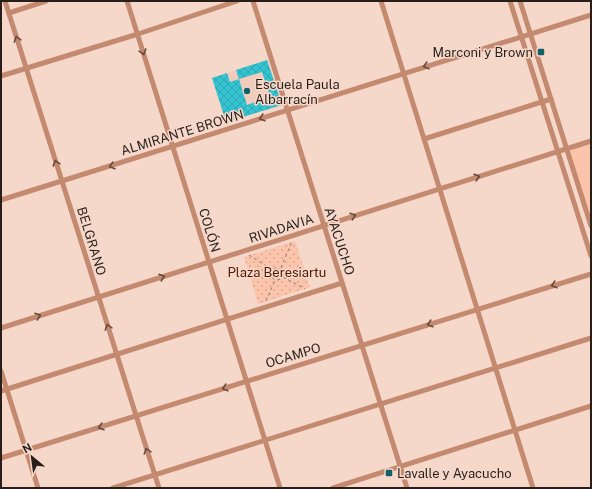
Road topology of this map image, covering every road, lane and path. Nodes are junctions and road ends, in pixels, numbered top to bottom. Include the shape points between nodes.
1 (5, 1) edge
2 (46, 1) edge
3 (127, 1) edge
4 (238, 1) edge
5 (253, 1) edge
6 (381, 1) edge
7 (510, 1) edge
8 (520, 1) edge
9 (9, 13) junction
10 (591, 15) edge
11 (138, 34) junction
12 (530, 34) junction
13 (522, 36) junction
14 (26, 69) junction
15 (404, 74) junction
16 (1, 76) edge
17 (551, 99) junction
18 (542, 102) junction
19 (288, 110) junction
20 (424, 139) junction
21 (591, 141) edge
22 (173, 146) junction
23 (567, 149) junction
24 (559, 152) junction
25 (62, 181) junction
26 (440, 189) junction
27 (1, 200) edge
28 (324, 226) junction
29 (591, 226) edge
30 (295, 235) junction
31 (243, 252) junction
32 (591, 256) edge
33 (209, 262) junction
34 (280, 268) junction
35 (272, 270) junction
36 (591, 274) edge
37 (283, 276) junction
38 (276, 280) junction
39 (342, 283) junction
40 (312, 293) junction
41 (98, 297) junction
42 (477, 309) junction
43 (262, 310) junction
44 (227, 320) junction
45 (1, 328) edge
46 (591, 338) edge
47 (362, 345) junction
48 (116, 355) junction
49 (496, 368) junction
50 (1, 371) edge
51 (246, 381) junction
52 (4, 390) edge
53 (380, 404) junction
54 (591, 406) edge
55 (136, 416) junction
56 (515, 431) junction
57 (265, 440) junction
58 (26, 450) junction
59 (1, 458) edge
60 (400, 467) junction
61 (154, 475) junction
62 (38, 488) edge
63 (113, 488) edge
64 (158, 488) edge
65 (280, 488) edge
66 (333, 488) edge
67 (407, 488) edge
68 (533, 488) edge

1 - 9 street, BELGRANO
2 - 9 street
3 - 11 street, COLÓN
4 - 11 street
5 - 19 street, AYACUCHO
6 - 15 street
7 - 13 street
8 - 12 street
14 -> 9 street, BELGRANO
10 - 12 street, ALMIRANTE BROWN
11 - 14 street
11 -> 22 street, COLÓN
12 - 13 street, ALMIRANTE BROWN
12 - 17 street
13 -> 15 street, ALMIRANTE BROWN
13 - 18 street
14 - 16 street
25 -> 14 street, BELGRANO
15 - 19 street, ALMIRANTE BROWN
15 - 20 street
17 - 18 street
17 - 23 street
18 - 20 street
18 - 24 street
19 -> 22 street, ALMIRANTE BROWN
19 - 28 street, AYACUCHO
20 - 26 street
21 - 23 street, RIVADAVIA
22 -> 25 street, ALMIRANTE BROWN
22 - 33 street, COLÓN
23 - 24 street, RIVADAVIA
23 - 29 street
26 -> 24 street, RIVADAVIA
24 - 32 street
25 - 27 street, ALMIRANTE BROWN
25 - 41 street, BELGRANO
28 -> 26 street, RIVADAVIA
26 - 42 street
28 - 30 street, RIVADAVIA
28 - 39 street, AYACUCHO
30 - 31 street, RIVADAVIA
30 - 34 path
31 - 33 street, RIVADAVIA
31 - 35 path
41 -> 33 street, RIVADAVIA
33 - 44 street, COLÓN
34 - 35 path
34 - 37 path
35 - 38 path via 272,276
36 -> 42 street, OCAMPO
37 - 38 path
37 - 40 path
38 - 43 path
39 - 40 street
39 - 47 street, AYACUCHO
40 - 43 street
45 -> 41 street, RIVADAVIA
48 -> 41 street, BELGRANO
42 -> 47 street, OCAMPO
42 - 49 street
43 - 44 street
44 - 48 street
44 - 51 street, COLÓN
46 - 49 street
47 - 51 street, OCAMPO
47 - 53 street, AYACUCHO
48 - 52 street
48 - 55 street, BELGRANO
49 - 53 street
49 - 56 street
50 - 52 street
51 -> 55 street, OCAMPO
51 - 57 street, COLÓN
52 - 58 street
53 - 57 street
53 - 60 street, AYACUCHO
54 - 56 street
55 -> 58 street, OCAMPO
61 -> 55 street, BELGRANO
56 - 60 street
56 - 68 street
57 - 61 street
57 - 65 street, COLÓN
58 - 59 street, OCAMPO
58 - 62 street
60 - 66 street
60 - 67 street, AYACUCHO
61 - 63 street
61 - 64 street, BELGRANO

